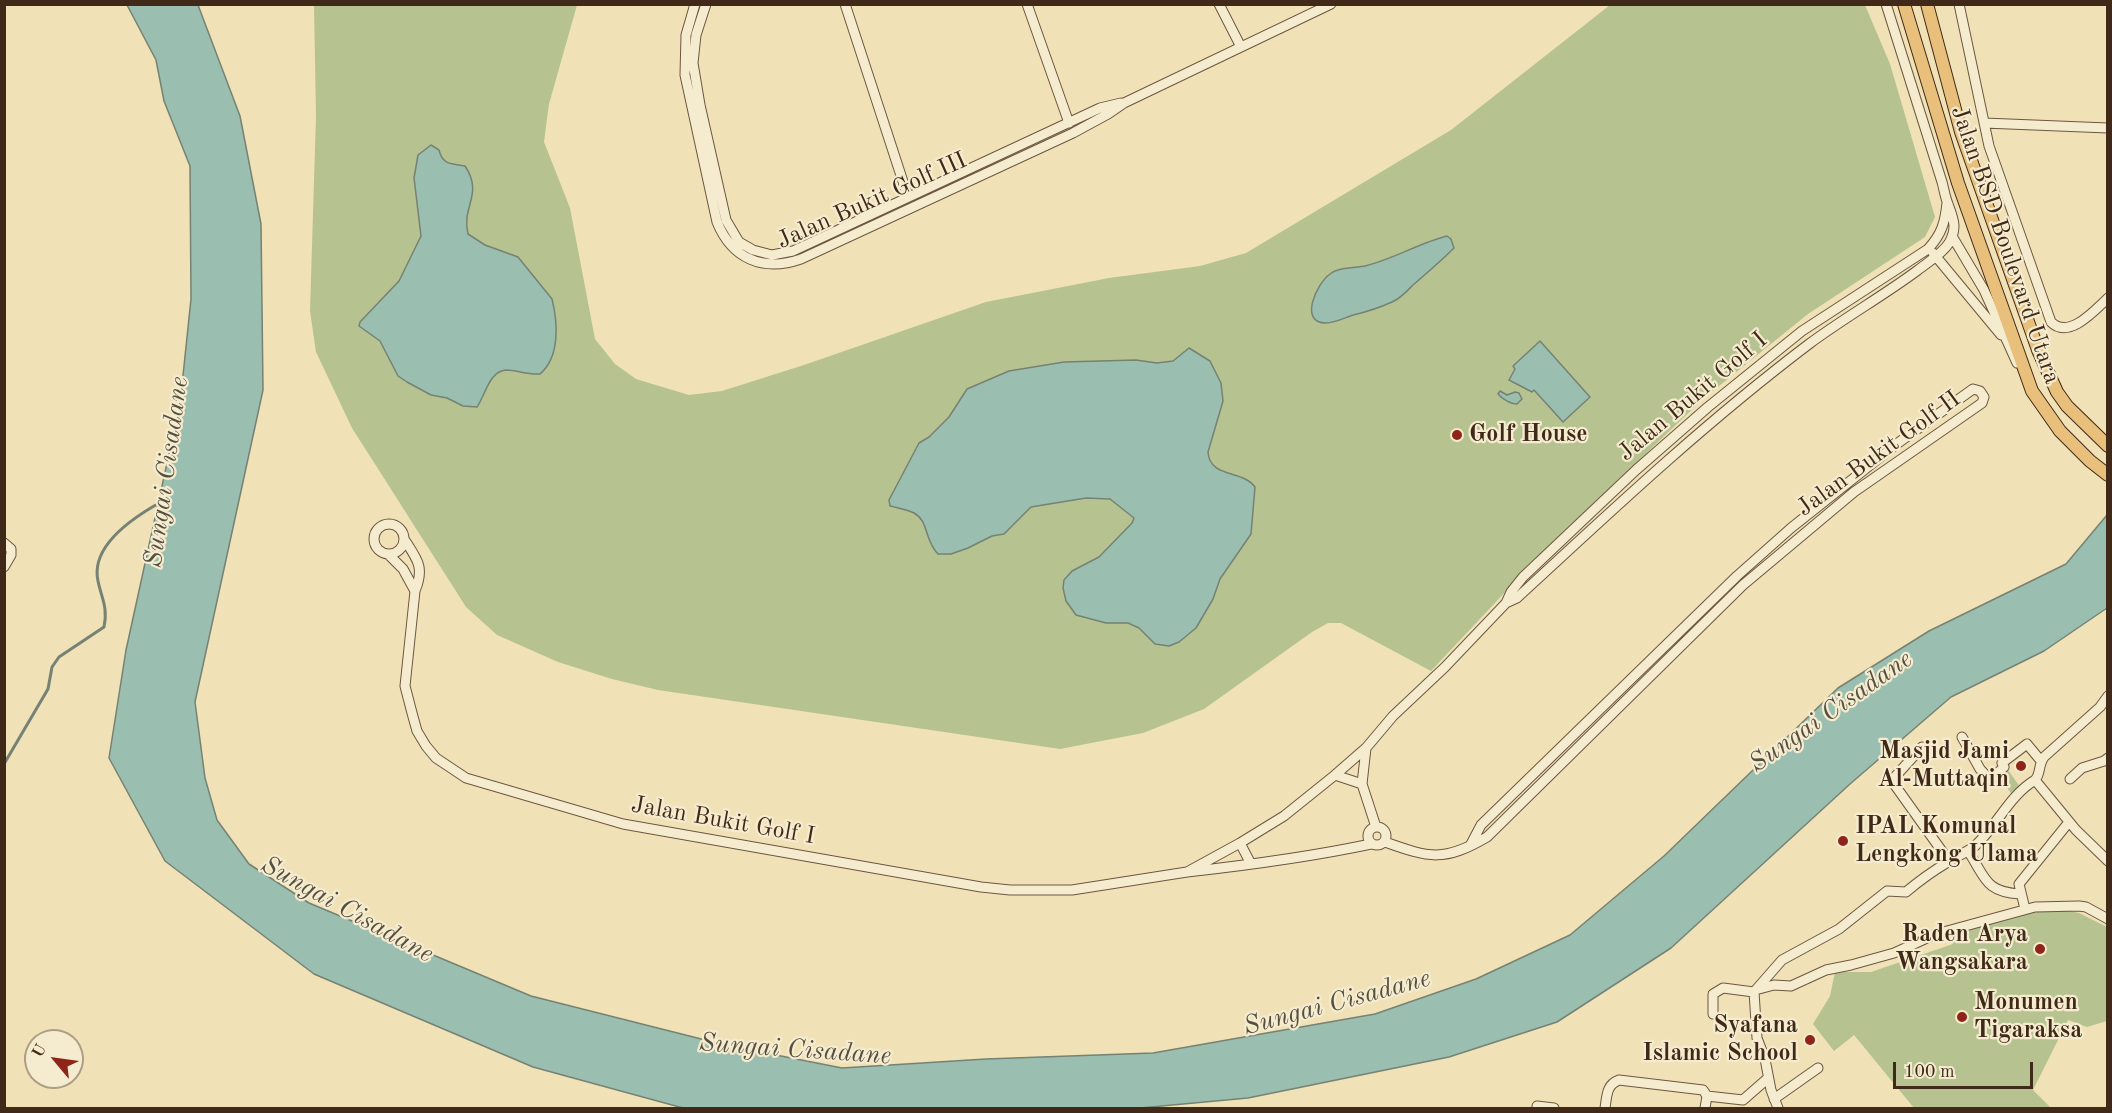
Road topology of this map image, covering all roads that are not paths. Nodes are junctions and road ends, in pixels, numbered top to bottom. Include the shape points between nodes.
1 (695, 4) edge
2 (706, 4) edge
3 (845, 4) edge
4 (1027, 4) edge
5 (1219, 4) edge
6 (1331, 4) edge
7 (1886, 4) edge
8 (1904, 4) edge
9 (1927, 4) edge
10 (1959, 4) edge
11 (1241, 47) junction
12 (1124, 103) junction
13 (1069, 123) junction
14 (1984, 123) junction
15 (2108, 128) edge
16 (908, 197) junction
17 (1947, 203) junction
18 (1952, 236) junction
19 (1928, 249) junction
20 (1936, 256) junction
21 (2108, 298) edge
22 (2007, 341) junction
23 (2032, 392) junction
24 (2106, 444) edge
25 (2108, 475) edge
26 (404, 539) junction
27 (4, 543) edge
28 (388, 554) junction
29 (4, 567) edge
30 (415, 591) junction
31 (1506, 603) junction
32 (2108, 696) edge
33 (1962, 737) dead end
34 (1922, 747) dead end
35 (1366, 748) junction
36 (2108, 758) edge
37 (2041, 761) junction
38 (1335, 775) junction
39 (2070, 779) dead end
40 (2035, 780) junction
41 (1362, 784) junction
42 (2069, 822) junction
43 (1376, 827) junction
44 (1385, 842) junction
45 (1240, 843) junction
46 (1371, 844) junction
47 (1471, 844) junction
48 (1968, 851) junction
49 (1949, 861) junction
50 (2108, 861) edge
51 (1251, 864) junction
52 (1187, 872) junction
53 (2020, 894) junction
54 (2025, 909) junction
55 (2108, 919) edge
56 (1755, 993) junction
57 (1713, 1010) dead end
58 (1818, 1068) dead end
59 (1767, 1079) junction
60 (1707, 1096) junction
61 (1776, 1104) edge
62 (1537, 1106) dead end
63 (1554, 1108) edge
64 (1605, 1108) edge
65 (1705, 1108) edge

1 - 12 street, Jalan Bukit Golf III via 686,35 685,75 717,222 728,244 763,263 801,259 1073,133
2 - 16 street, Jalan Bukit Golf III via 696,35 695,79 726,220 739,242 761,253 783,254
3 - 16 street
4 - 13 street
5 - 11 street
6 - 11 street, Jalan Bukit Golf III
7 - 17 street, Jalan Bukit Golf I
8 - 23 main road, Jalan BSD Boulevard Utara via 1958,183
9 - 24 main road, Jalan BSD Boulevard Utara via 1961,132 2038,350 2067,406
10 - 14 street
11 - 12 street, Jalan Bukit Golf III
12 - 13 street, Jalan Bukit Golf III via 1100,108
13 - 16 street, Jalan Bukit Golf III
14 - 15 street
14 - 21 street via 2051,322 2058,327 2070,327
17 - 18 street, Jalan Bukit Golf I via 1954,216
17 - 19 street, Jalan Bukit Golf I via 1944,227
18 - 20 street, Jalan Bukit Golf I
18 - 22 street, Jalan Bukit Golf I via 1984,290
19 - 20 street, Jalan Bukit Golf I
19 - 31 street, Jalan Bukit Golf I via 1802,331 1708,407 1555,545 1523,577
20 - 22 street, Jalan Bukit Golf I
20 - 31 street, Jalan Bukit Golf I via 1811,344 1717,418
22 - 23 street, Jalan Bukit Golf I
23 - 25 main road, Jalan BSD Boulevard Utara via 2060,431
26 - 28 street via 398,551
26 - 28 street via 401,530 393,525 380,528 375,541 379,550
26 - 30 street, Jalan Bukit Golf I via 420,569
27 - 29 street via 11,549
28 - 30 street via 403,569
30 - 52 street, Jalan Bukit Golf I via 405,686 412,713 417,731 436,759 466,778 623,824 981,887 1072,890
31 - 35 street, Jalan Bukit Golf I
32 - 37 street
33 - 37 street via 1990,780 2004,767 2002,763 2027,744
34 - 49 street via 1893,779 1894,784
35 - 38 street, Jalan Bukit Golf I
35 - 41 street
36 - 39 street via 2082,768
37 - 40 street
38 - 41 street
38 - 45 street, Jalan Bukit Golf I via 1284,816
40 - 42 street
40 - 48 street via 2013,797 1998,820
41 - 43 street
42 - 50 street
42 - 53 street via 2021,881
43 - 44 street via 1384,830
43 - 46 street via 1368,835
44 - 46 street
44 - 47 street, Jalan Bukit Golf II via 1438,856
45 - 51 street
45 - 52 street, Jalan Bukit Golf I
46 - 51 street, Jalan Bukit Golf I
47 - 47 street, Jalan Bukit Golf II via 1481,825 1737,576 1898,443 1973,389 1980,391 1982,403 1854,492 1743,585 1486,837
48 - 49 street
48 - 53 street via 1996,890
49 - 56 street via 1906,892 1887,891 1839,929 1782,960
51 - 52 street, Jalan Bukit Golf I
53 - 54 street
54 - 55 street via 2079,906
54 - 56 street via 1826,970 1791,986 1774,985
56 - 57 street via 1723,988 1713,994
56 - 59 street via 1757,1038
58 - 61 street
59 - 60 street via 1743,1100
59 - 61 street
60 - 64 street via 1699,1089 1619,1080 1608,1090
60 - 65 street
62 - 63 street

